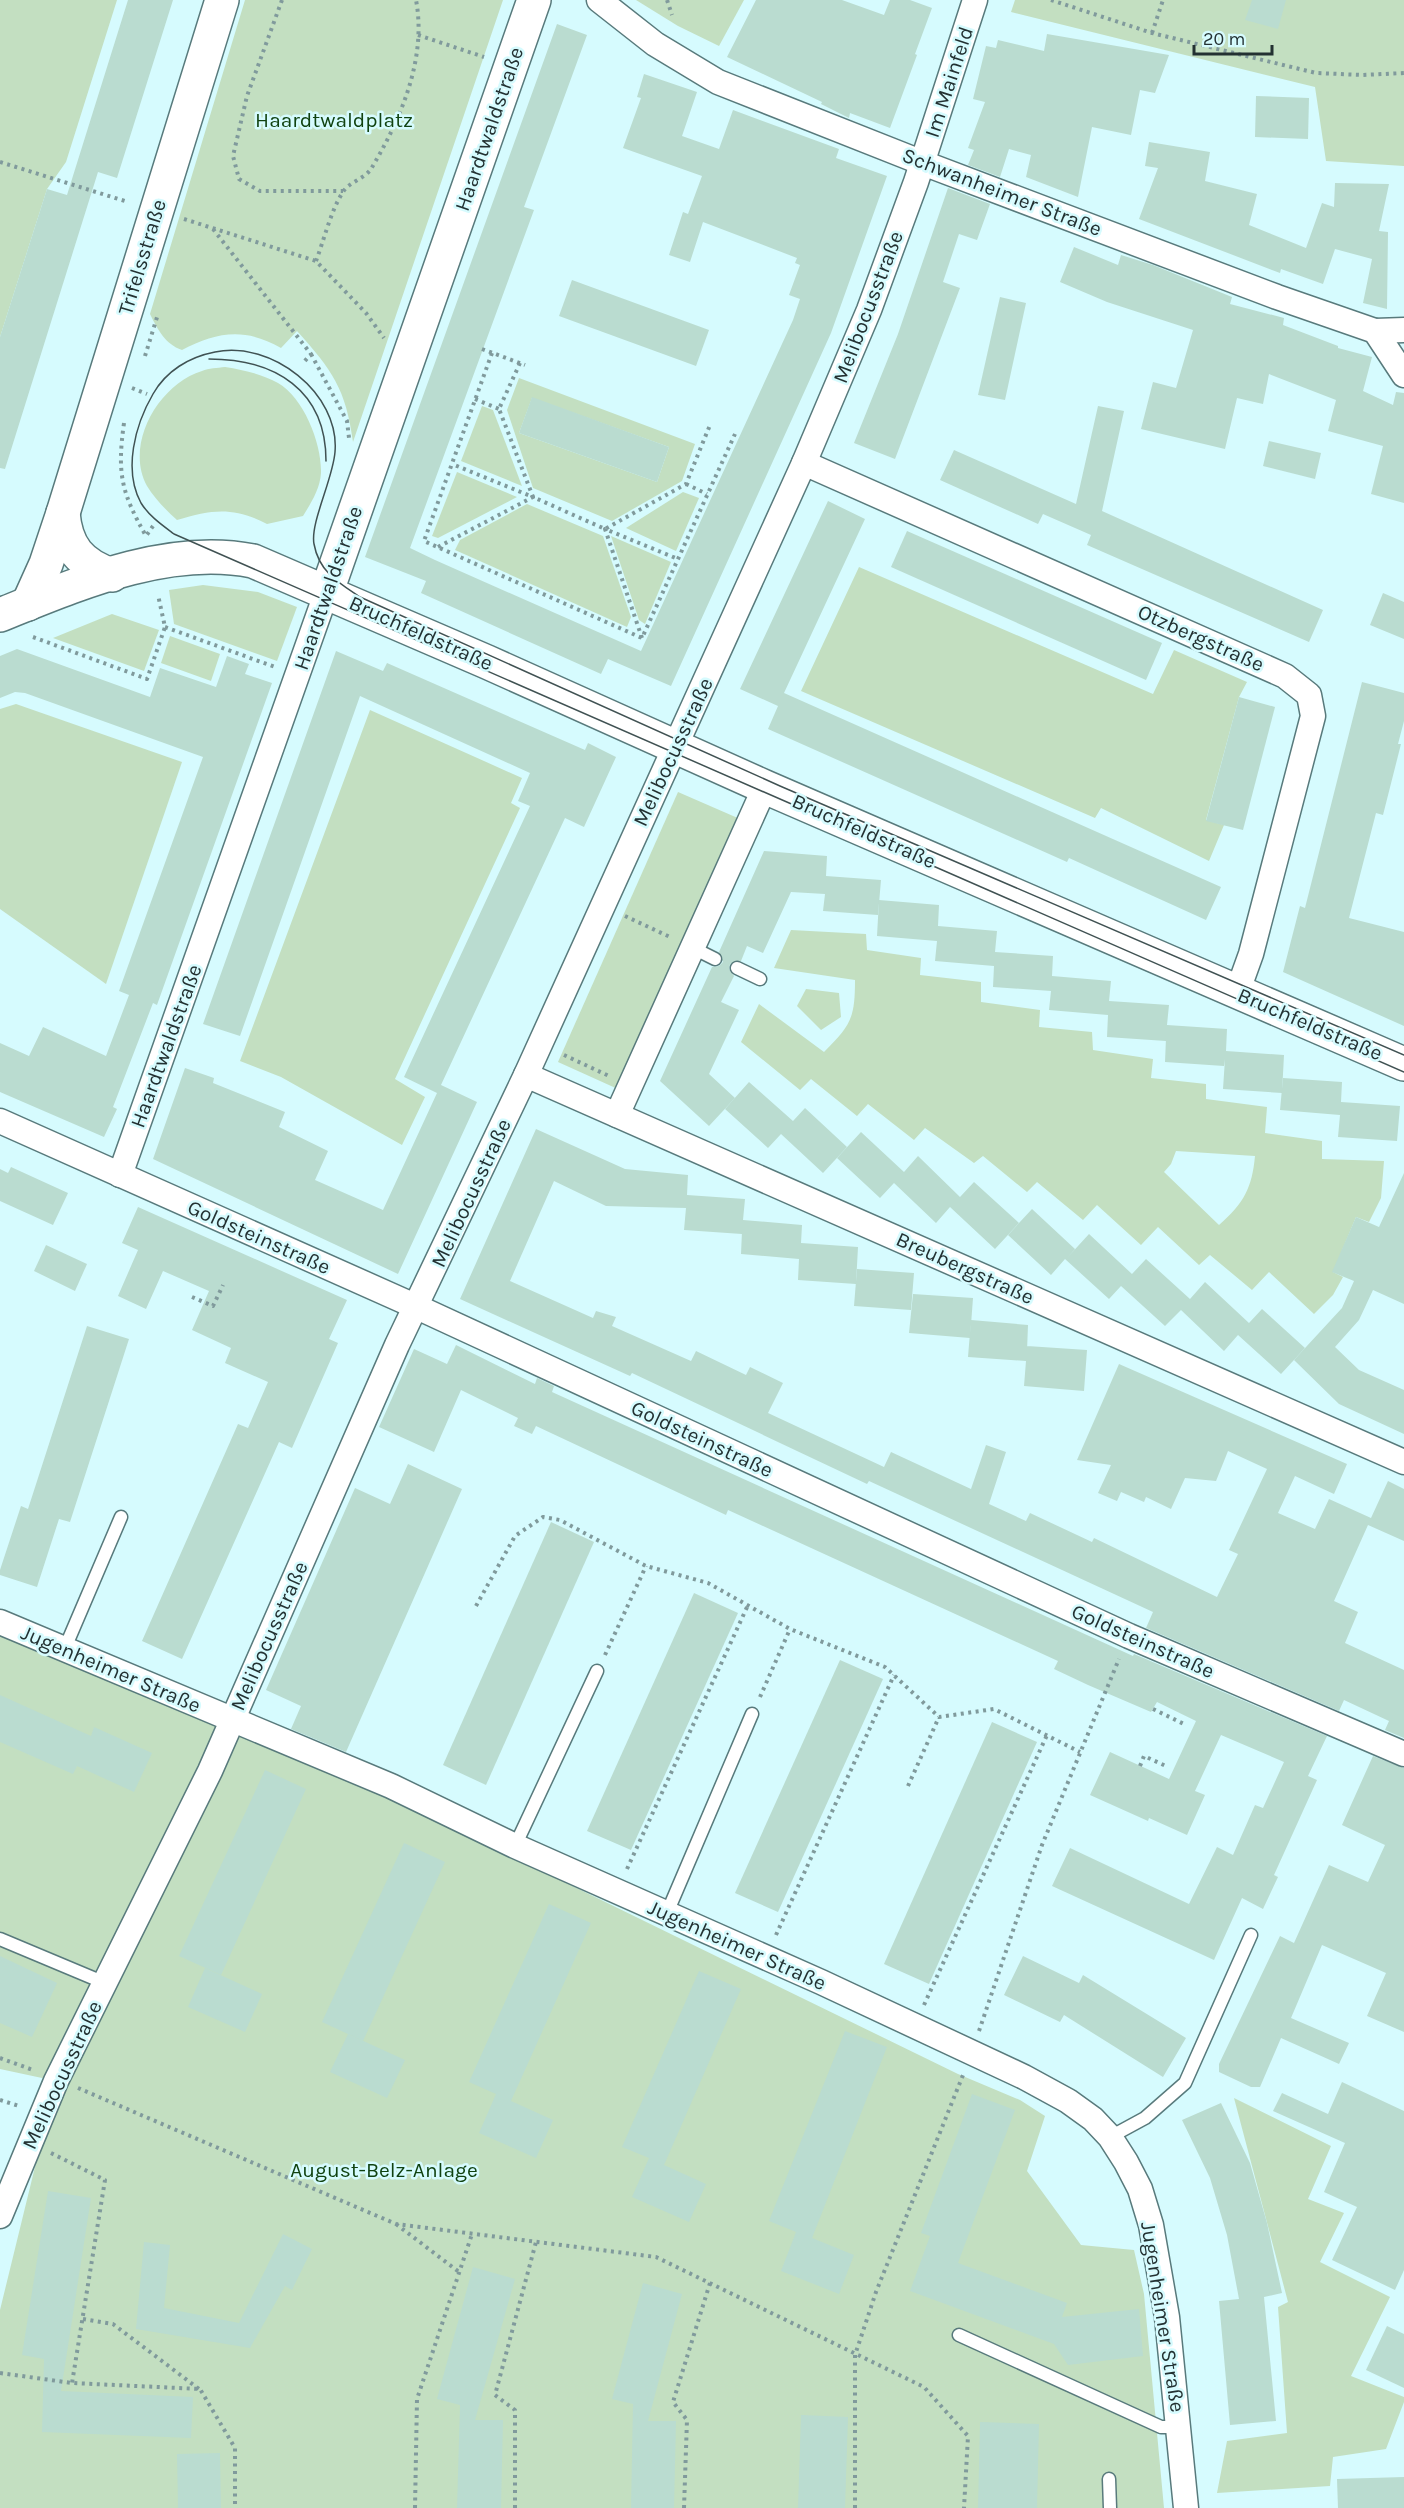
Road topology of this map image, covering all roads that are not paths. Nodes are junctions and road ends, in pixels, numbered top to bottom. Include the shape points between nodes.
1 (222, 0) edge
2 (534, 0) edge
3 (599, 0) edge
4 (975, 0) edge
5 (923, 163) junction
6 (1404, 330) edge
7 (1375, 331) junction
8 (1404, 373) edge
9 (804, 463) junction
10 (63, 513) junction
11 (112, 575) junction
12 (327, 591) junction
13 (14, 610) edge
14 (674, 747) junction
15 (765, 787) junction
16 (693, 948) junction
17 (715, 959) dead end
18 (737, 968) dead end
19 (760, 979) dead end
20 (1237, 993) junction
21 (1404, 1064) edge
22 (526, 1075) junction
23 (617, 1115) junction
24 (0, 1121) edge
25 (120, 1174) junction
26 (417, 1307) junction
27 (1404, 1462) edge
28 (121, 1518) dead end
29 (0, 1622) edge
30 (65, 1648) junction
31 (597, 1671) road end
32 (752, 1714) road end
33 (232, 1720) junction
34 (1404, 1754) edge
35 (515, 1846) junction
36 (667, 1913) junction
37 (1251, 1935) dead end
38 (0, 1939) edge
39 (105, 1983) junction
40 (1110, 2137) junction
41 (0, 2216) edge
42 (959, 2335) dead end
43 (1180, 2427) junction
44 (1110, 2479) dead end
45 (1110, 2508) edge
46 (1186, 2508) edge

1 - 10 street, Trifelsstraße
2 - 12 street, Haardtwaldstraße
3 - 5 street, Schwanheimer Straße via 655,44 718,82
4 - 5 street, Im Mainfeld
5 - 7 street, Schwanheimer Straße
5 - 9 street, Melibocusstraße via 869,310
6 - 7 street
7 - 8 street
9 - 14 street, Melibocusstraße via 694,711
9 - 20 street, Otzbergstraße via 1285,676 1310,695 1313,717 1251,954
10 - 11 street, Trifelsstraße via 67,538 74,551 85,563
10 - 13 street, Trifelsstraße via 46,564
11 - 12 street via 181,559 237,558 260,563
11 - 13 street
12 - 14 street, Bruchfeldstraße
12 - 25 street, Haardtwaldstraße
14 - 15 street, Bruchfeldstraße
14 - 22 street, Melibocusstraße
15 - 16 street
15 - 20 street, Bruchfeldstraße
16 - 17 lane
16 - 23 street
18 - 19 lane
20 - 21 street, Bruchfeldstraße
22 - 23 street, Breubergstraße
22 - 26 street, Melibocusstraße
23 - 27 street, Breubergstraße
24 - 25 street, Goldsteinstraße
25 - 26 street, Goldsteinstraße
26 - 33 street, Melibocusstraße
26 - 34 street, Goldsteinstraße via 1129,1636
28 - 30 lane
29 - 30 street, Jugenheimer Straße
30 - 33 street, Jugenheimer Straße
31 - 35 lane
32 - 36 lane
33 - 35 street, Jugenheimer Straße via 391,1786
33 - 39 street, Melibocusstraße
35 - 36 street, Jugenheimer Straße
36 - 40 street, Jugenheimer Straße via 1044,2087 1093,2120
37 - 40 lane via 1185,2083 1145,2118
38 - 39 lane
39 - 41 street, Melibocusstraße via 56,2081
40 - 43 street, Jugenheimer Straße via 1140,2189 1151,2225
42 - 43 lane via 1161,2427
43 - 46 street, Jugenheimer Straße
44 - 45 lane

